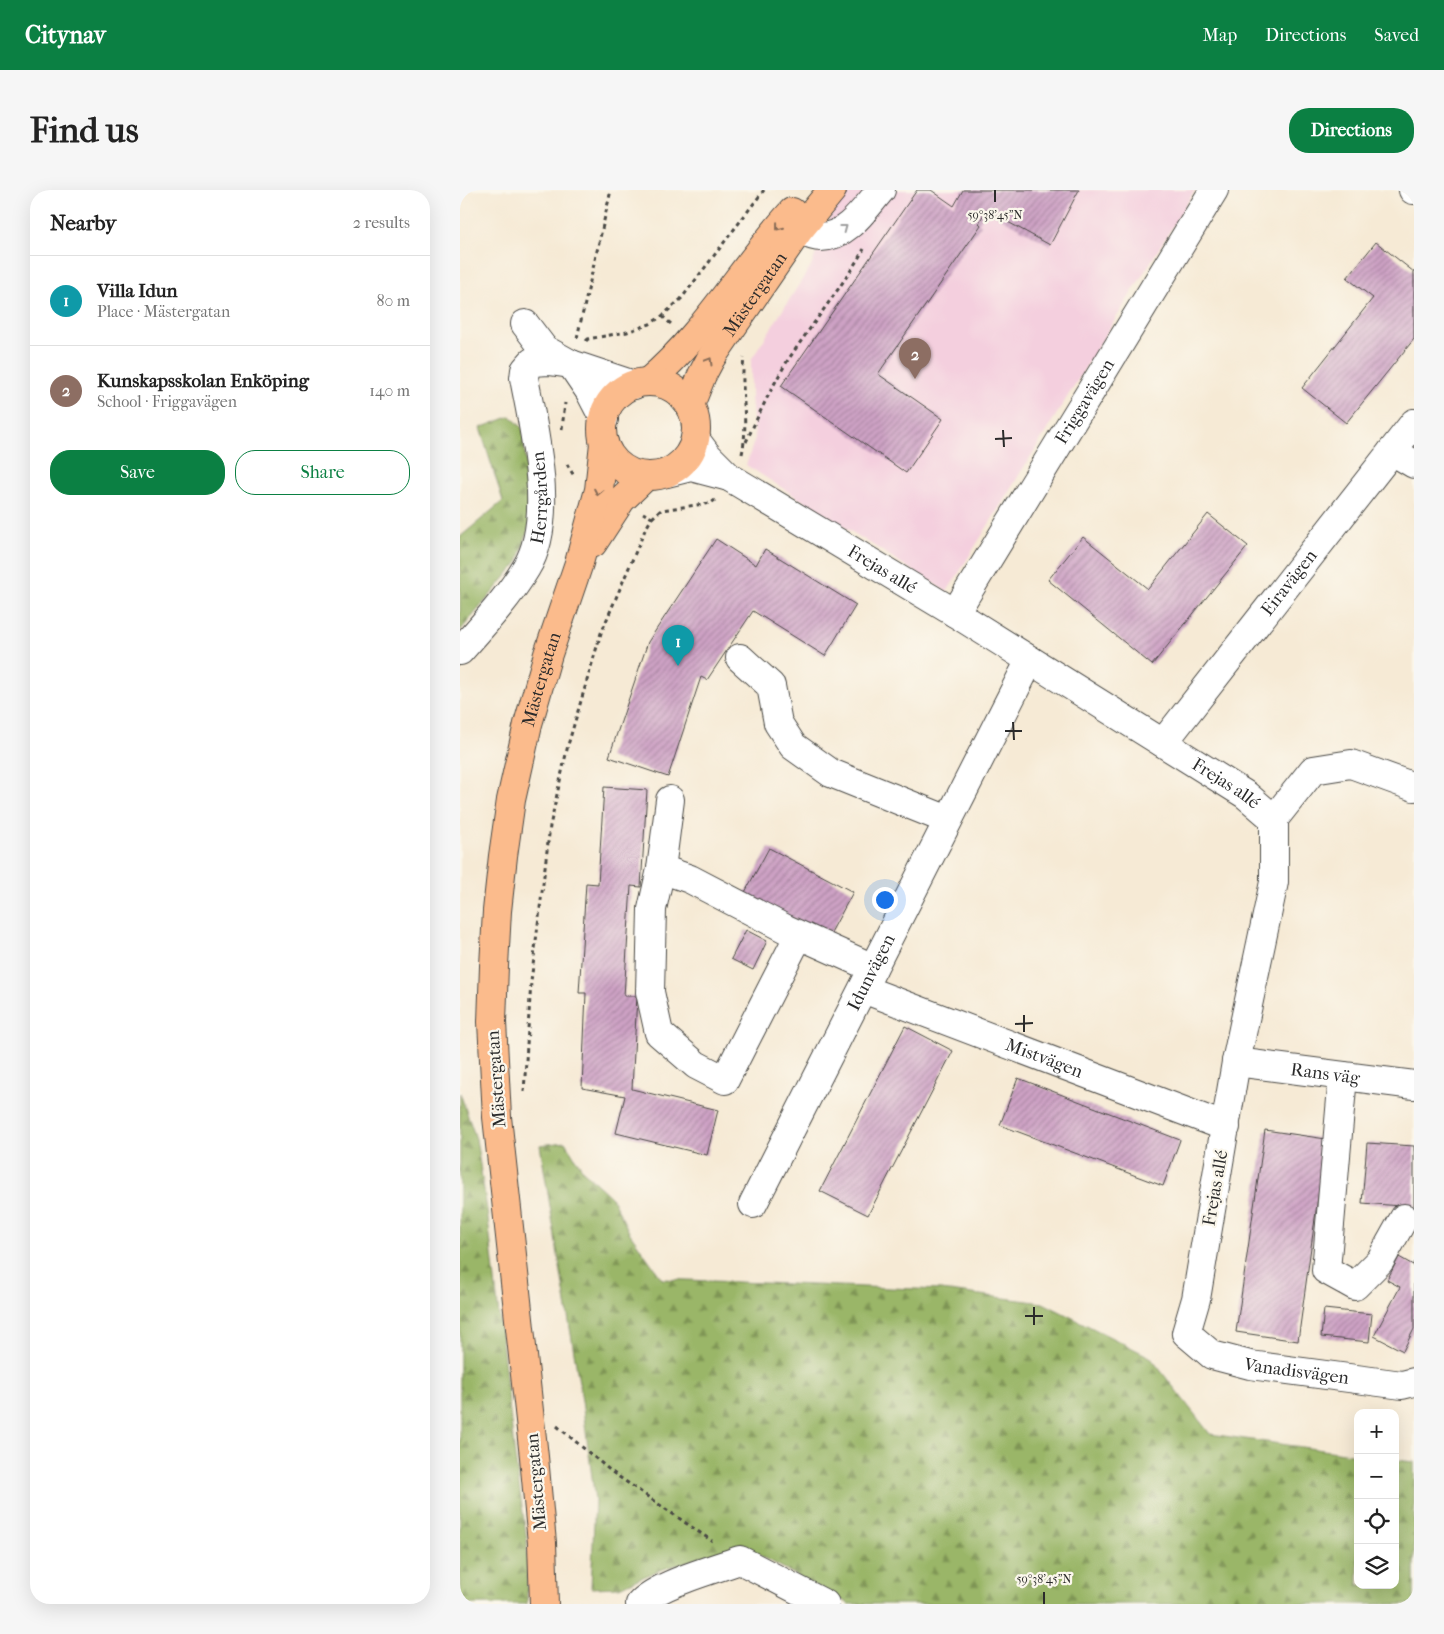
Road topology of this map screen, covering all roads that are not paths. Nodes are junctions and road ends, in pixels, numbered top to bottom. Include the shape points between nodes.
1 (811, 190) edge
2 (832, 190) edge
3 (881, 190) edge
4 (1214, 190) edge
5 (798, 230) junction
6 (525, 324) dead end
7 (571, 364) junction
8 (641, 384) junction
9 (690, 405) junction
10 (1414, 423) edge
11 (604, 431) junction
12 (696, 439) junction
13 (1403, 457) edge
14 (657, 474) junction
15 (729, 477) junction
16 (610, 496) junction
17 (955, 614) junction
18 (460, 651) edge
19 (740, 658) dead end
20 (1030, 660) junction
21 (1163, 743) junction
22 (1414, 787) edge
23 (670, 800) dead end
24 (1274, 819) junction
25 (948, 820) junction
26 (661, 869) junction
27 (799, 935) junction
28 (868, 979) junction
29 (1236, 1062) junction
30 (1343, 1076) junction
31 (1414, 1085) edge
32 (1226, 1127) junction
33 (753, 1204) dead end
34 (1404, 1218) dead end
35 (1186, 1333) joint
36 (1414, 1382) edge
37 (544, 1604) edge
38 (640, 1604) edge
39 (825, 1604) edge

1 -> 8 main road, Mästergatan via 785,218 670,364
2 - 5 main road, Mästergatan
5 -> 3 street via 819,238 844,230
4 - 17 street, Friggavägen
9 -> 5 main road, Mästergatan via 711,358
6 - 7 street via 544,350
7 - 8 street
7 - 11 street via 590,392
7 - 18 street, Herrgården via 532,362 525,370 539,470 541,520 537,544 527,567
8 - 9 main road via 658,383 672,388
8 - 11 main road, Mästergatan via 627,388 614,398 606,411
9 - 12 main road via 697,424
10 - 13 street, Eiravägen
11 - 14 main road via 612,458 624,469 638,475
11 - 16 main road, Mästergatan
12 - 14 main road via 680,465
12 - 15 street, Frejas allé
13 - 21 street, Eiravägen
14 - 15 street, Frejas allé via 691,468
14 - 16 main road
15 - 17 street, Frejas allé
16 - 37 main road, Mästergatan via 579,563 528,724 511,800 497,911 492,1022 498,1117 534,1457
17 - 20 street, Frejas allé
19 - 25 street via 771,686 778,723 793,746 831,773
20 - 21 street, Frejas allé
20 - 25 street, Idunvägen
21 - 24 street, Frejas allé via 1246,795
22 - 24 street via 1351,764 1313,770
23 - 26 street
24 - 29 street, Frejas allé via 1274,882
25 - 28 street, Idunvägen
26 - 27 street, Mistvägen via 690,879
26 - 27 street via 652,908 650,992 659,1032 696,1065 725,1080
27 - 28 street, Mistvägen
28 - 32 street, Mistvägen
28 - 33 street, Idunvägen
29 - 30 street, Rans väg
29 - 32 street, Frejas allé
30 - 31 street, Rans väg
30 - 34 street via 1326,1270 1354,1286 1380,1261
32 - 35 street, Frejas allé via 1196,1299
35 - 36 street, Vanadisvägen via 1212,1355 1250,1365 1402,1385
38 - 39 street via 646,1596 673,1584 740,1560

